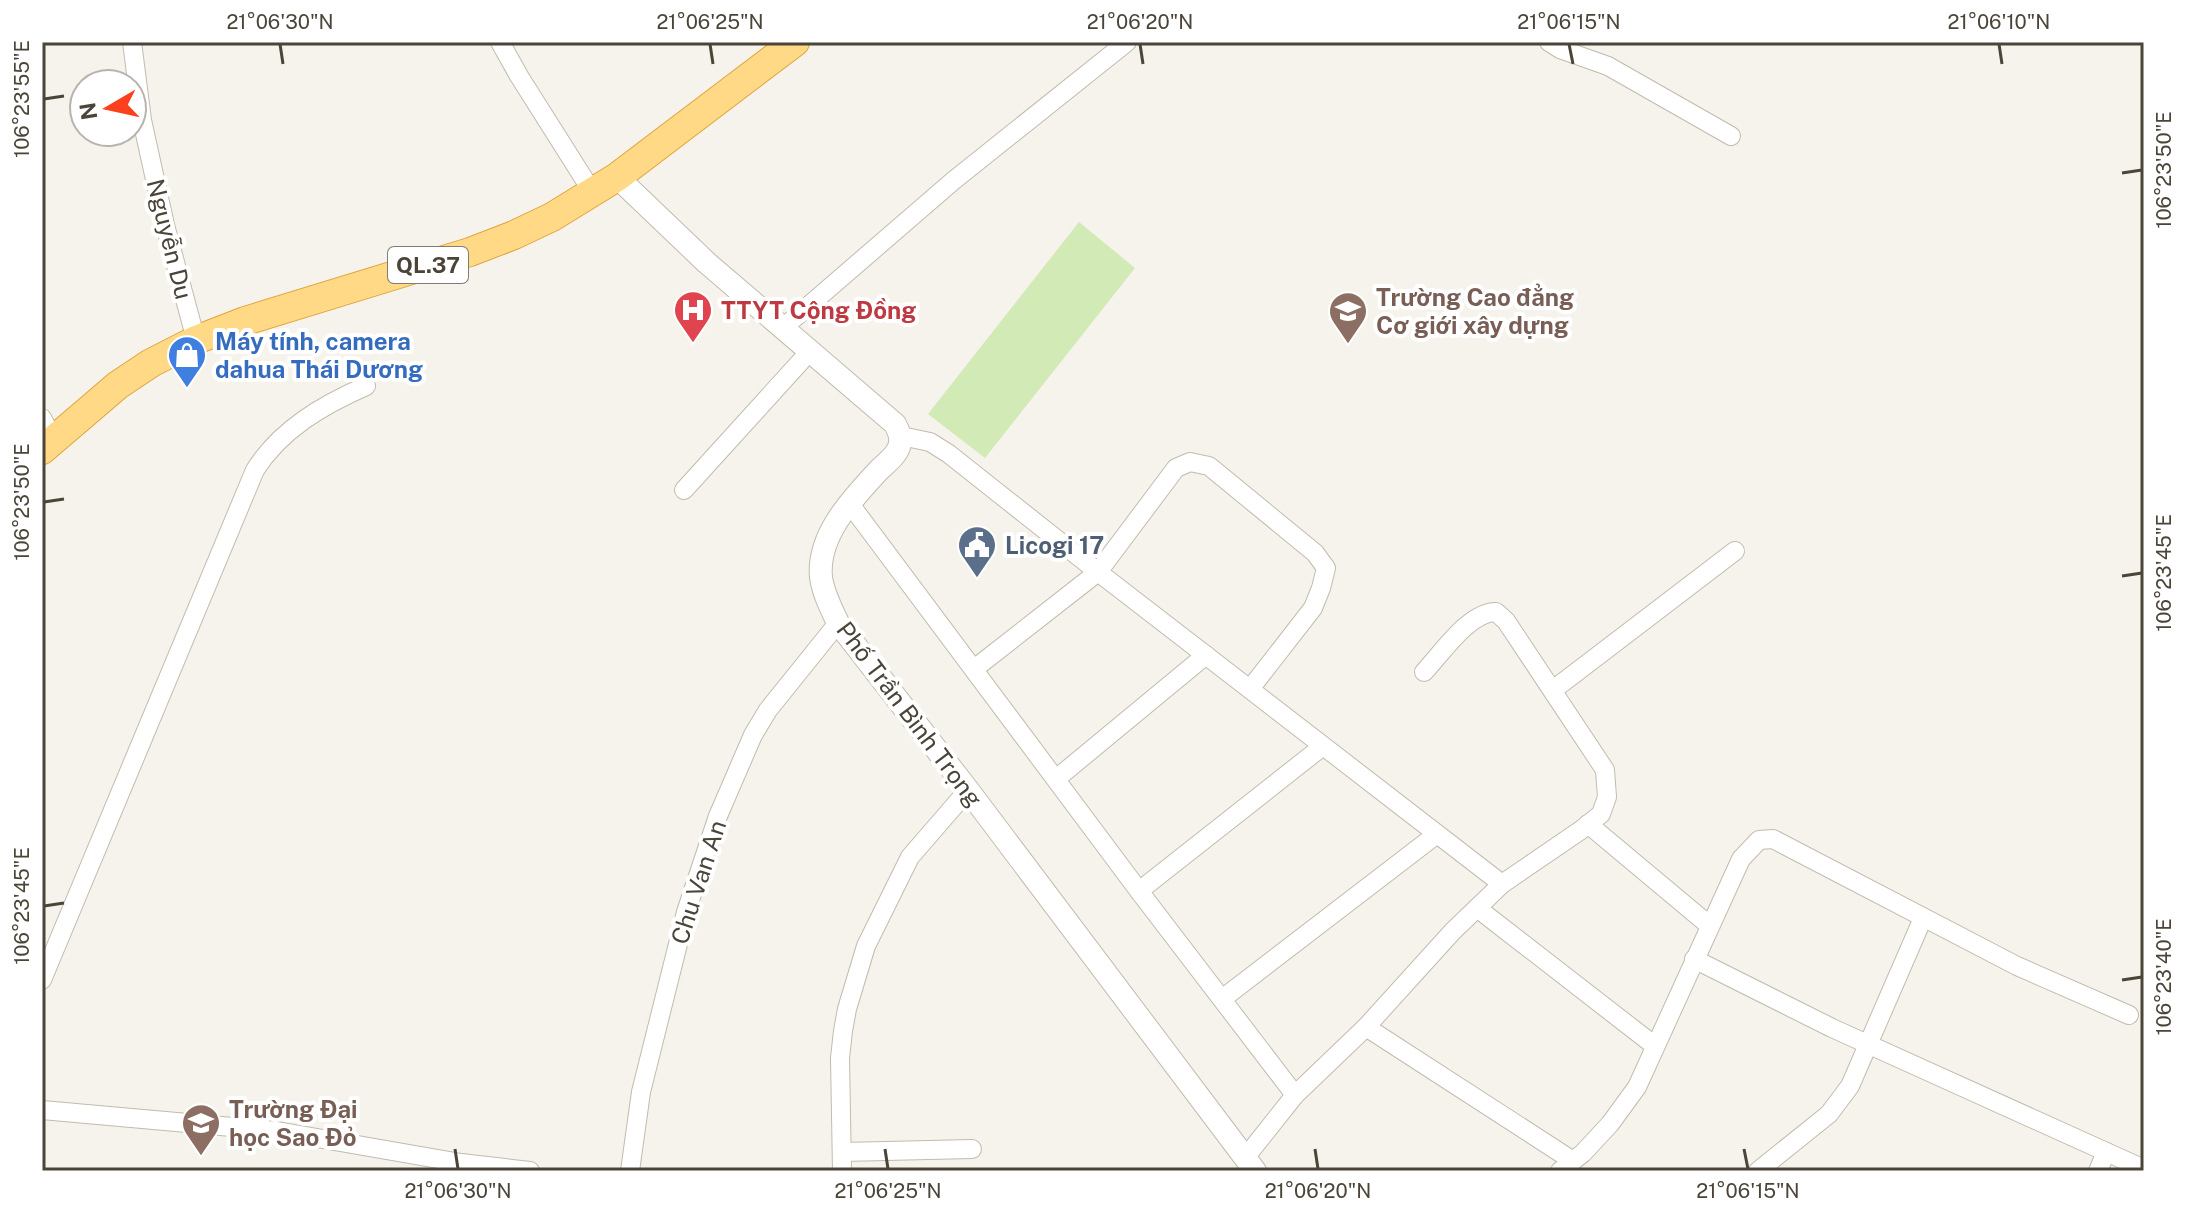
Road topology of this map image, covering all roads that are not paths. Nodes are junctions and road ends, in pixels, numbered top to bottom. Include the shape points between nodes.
1 (132, 42) edge
2 (500, 42) edge
3 (795, 42) edge
4 (1127, 42) edge
5 (1549, 42) edge
6 (1731, 136) dead end
7 (617, 177) junction
8 (593, 193) junction
9 (784, 327) junction
10 (196, 340) junction
11 (811, 350) junction
12 (366, 386) dead end
13 (46, 436) edge
14 (901, 436) junction
15 (684, 490) dead end
16 (850, 504) junction
17 (1735, 551) dead end
18 (1098, 572) junction
19 (838, 623) junction
20 (1206, 655) junction
21 (974, 669) junction
22 (1424, 672) dead end
23 (1250, 689) junction
24 (1553, 690) junction
25 (1323, 746) junction
26 (1056, 779) junction
27 (968, 790) junction
28 (1588, 824) junction
29 (1437, 834) junction
30 (1502, 884) junction
31 (1139, 891) junction
32 (1477, 908) junction
33 (1923, 918) junction
34 (1710, 926) junction
35 (1694, 959) junction
36 (42, 980) edge
37 (1222, 999) junction
38 (2129, 1015) dead end
39 (1366, 1027) junction
40 (1869, 1045) junction
41 (1655, 1046) junction
42 (1295, 1095) junction
43 (42, 1110) edge
44 (972, 1149) dead end
45 (2106, 1152) junction
46 (842, 1162) edge
47 (1250, 1164) edge
48 (1567, 1166) edge
49 (2144, 1169) edge
50 (530, 1171) edge
51 (630, 1171) edge
52 (1758, 1171) edge
53 (2098, 1171) edge

1 - 10 street, Nguyễn Du via 145,135
2 - 8 street
3 - 7 highway, QL.37
4 - 9 street via 953,181
5 - 6 street via 1608,66
7 - 8 highway, QL.37
7 - 9 street
8 - 10 highway, QL.37 via 470,252
9 - 11 street
10 - 13 highway, QL.37 via 151,363
11 - 14 street via 895,424
11 - 15 street
12 - 36 street via 306,418 268,450 255,470
14 - 16 street, Phố Trần Bình Trọng via 899,450
14 - 18 street via 930,442 949,454
16 - 19 street, Phố Trần Bình Trọng via 822,555 821,577
16 - 21 street
17 - 24 street
18 - 20 street
18 - 21 street
18 - 23 street via 1176,468 1190,462 1209,466 1315,553 1326,568 1313,608
19 - 27 street, Phố Trần Bình Trọng
19 - 51 street, Chu Van An via 768,710 718,816 678,942 641,1092
20 - 23 street
20 - 26 street
21 - 26 street
22 - 24 street via 1466,626 1485,612 1496,612
23 - 25 street
24 - 28 street via 1605,770 1607,797 1601,814
25 - 29 street
25 - 31 street
26 - 31 street
27 - 46 street via 910,857 866,946 847,1009 840,1058
27 - 47 street, Phố Trần Bình Trọng
28 - 30 street
28 - 34 street
29 - 30 street
29 - 37 street
30 - 32 street
31 - 37 street
32 - 39 street
32 - 41 street
33 - 34 street via 1773,839 1759,840 1741,859
33 - 38 street
33 - 40 street
34 - 35 street
35 - 40 street
35 - 41 street
37 - 42 street
39 - 42 street
39 - 48 street
40 - 45 street
40 - 52 street via 1850,1086 1829,1114
41 - 48 street via 1637,1087 1610,1124
42 - 47 street
43 - 50 street via 277,1131
44 - 46 street
45 - 49 street
45 - 53 street

